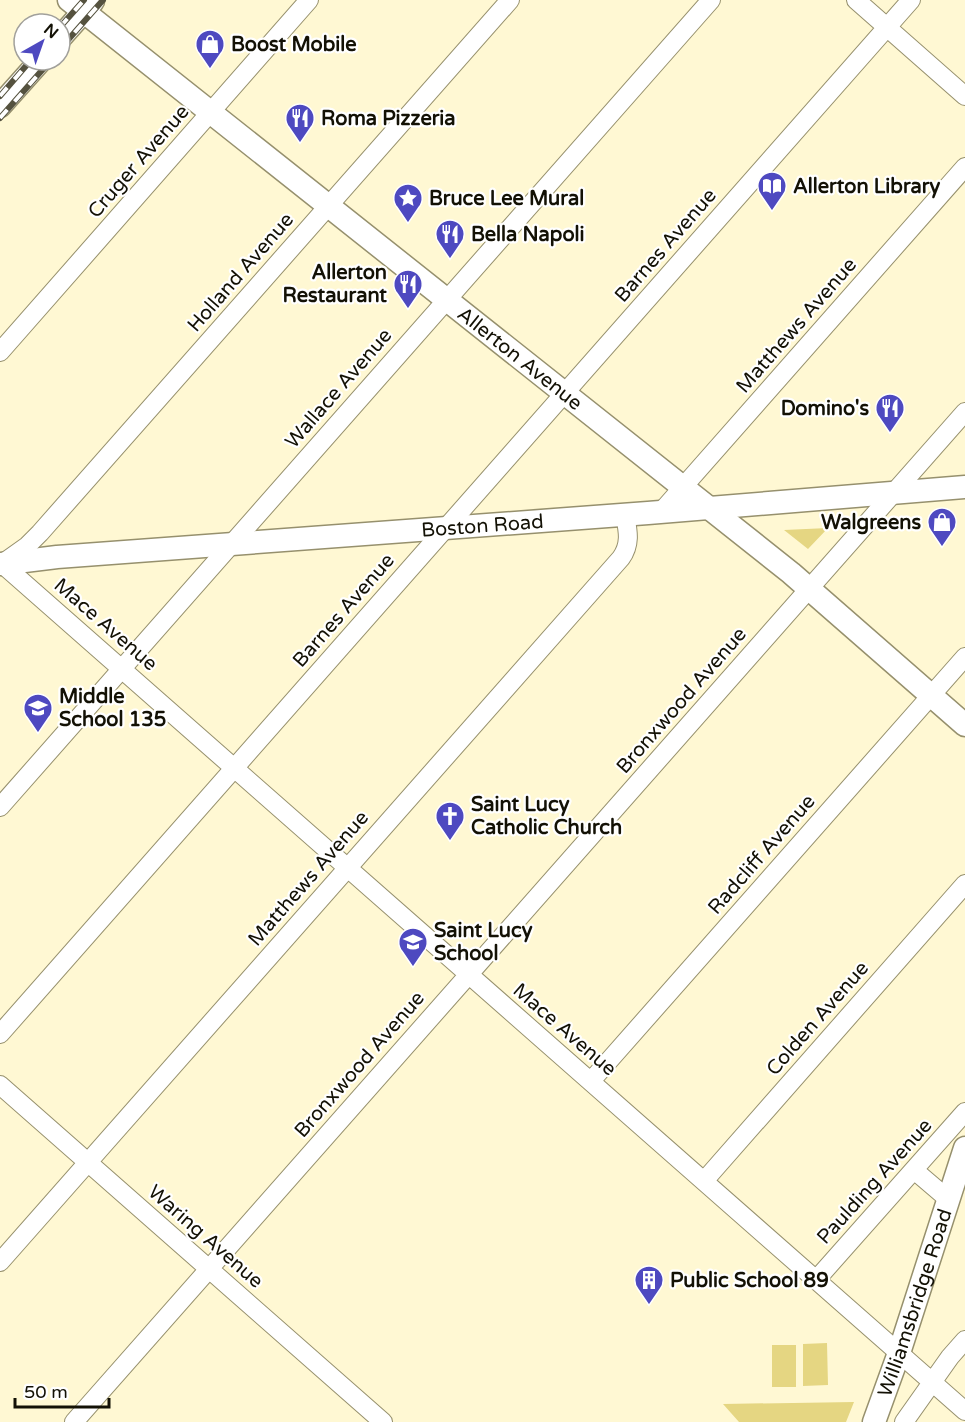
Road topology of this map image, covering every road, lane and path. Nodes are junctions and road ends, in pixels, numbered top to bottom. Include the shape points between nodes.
1 (309, 0) edge
2 (510, 0) edge
3 (711, 0) edge
4 (856, 0) edge
5 (911, 0) edge
6 (82, 4) edge
7 (72, 19) edge
8 (887, 27) junction
9 (30, 72) edge
10 (965, 96) edge
11 (0, 106) edge
12 (210, 112) junction
13 (965, 167) edge
14 (328, 206) junction
15 (446, 300) junction
16 (0, 352) edge
17 (564, 393) junction
18 (965, 412) edge
19 (965, 487) edge
20 (682, 488) junction
21 (894, 492) junction
22 (708, 508) junction
23 (661, 512) junction
24 (625, 515) junction
25 (445, 529) junction
26 (230, 545) junction
27 (1, 565) edge
28 (809, 589) junction
29 (965, 657) edge
30 (122, 668) junction
31 (931, 695) junction
32 (965, 725) edge
33 (235, 767) junction
34 (0, 807) edge
35 (348, 867) junction
36 (965, 884) edge
37 (469, 974) junction
38 (0, 1034) edge
39 (591, 1081) junction
40 (0, 1084) edge
41 (965, 1112) edge
42 (965, 1148) edge
43 (88, 1162) junction
44 (914, 1170) junction
45 (704, 1181) junction
46 (948, 1198) junction
47 (0, 1262) edge
48 (209, 1269) junction
49 (816, 1280) junction
50 (965, 1340) edge
51 (899, 1353) junction
52 (932, 1382) junction
53 (965, 1411) edge
54 (74, 1422) edge
55 (382, 1422) edge
56 (874, 1422) edge
57 (904, 1422) edge

1 - 12 street, Cruger Avenue
2 - 14 street, Holland Avenue
3 - 15 street, Wallace Avenue
4 - 8 street
5 - 8 street, Barnes Avenue
6 - 7 main road
6 - 12 main road, Allerton Avenue
8 - 10 street
8 - 17 street, Barnes Avenue
9 - 11 main road
12 - 14 main road, Allerton Avenue
12 - 16 street, Cruger Avenue
13 - 20 street, Matthews Avenue
14 - 15 main road, Allerton Avenue
14 - 27 street, Holland Avenue via 40,533
15 - 17 main road, Allerton Avenue
15 - 26 street, Wallace Avenue
17 - 20 main road, Allerton Avenue
17 - 25 street, Barnes Avenue
18 - 21 street, Bronxwood Avenue
19 - 21 main road, Boston Road
20 - 22 main road, Allerton Avenue
20 - 23 street, Matthews Avenue
21 - 22 main road, Boston Road
21 - 28 street, Bronxwood Avenue
22 - 23 main road, Boston Road
22 - 28 main road, Allerton Avenue
23 - 24 main road, Boston Road
24 - 25 main road, Boston Road
24 - 35 street, Matthews Avenue via 628,541 621,558
25 - 26 main road, Boston Road
25 - 33 street, Barnes Avenue
26 - 27 main road, Boston Road via 57,557
26 - 30 street, Wallace Avenue
27 - 30 street, Mace Avenue
28 - 31 main road, Allerton Avenue
28 - 37 street, Bronxwood Avenue
29 - 31 street, Radcliff Avenue
30 - 33 street, Mace Avenue
30 - 34 street, Wallace Avenue
31 - 32 main road, Allerton Avenue
31 - 39 street, Radcliff Avenue
33 - 35 street, Mace Avenue
33 - 38 street, Barnes Avenue
35 - 37 street, Mace Avenue
35 - 43 street, Matthews Avenue
36 - 45 street, Colden Avenue
37 - 39 street, Mace Avenue
37 - 48 street, Bronxwood Avenue
39 - 45 street, Mace Avenue
40 - 43 street, Waring Avenue
41 - 44 street, Paulding Avenue
42 - 46 main road, Williamsbridge Road
43 - 47 street, Matthews Avenue
43 - 48 street, Waring Avenue
44 - 46 street
44 - 49 street, Paulding Avenue
45 - 49 street, Mace Avenue
46 - 51 main road, Williamsbridge Road
48 - 54 street, Bronxwood Avenue
48 - 55 street, Waring Avenue
49 - 51 street, Mace Avenue
50 - 52 street
51 - 52 street, Mace Avenue
51 - 56 main road, Williamsbridge Road
52 - 53 street, Mace Avenue
52 - 57 street

